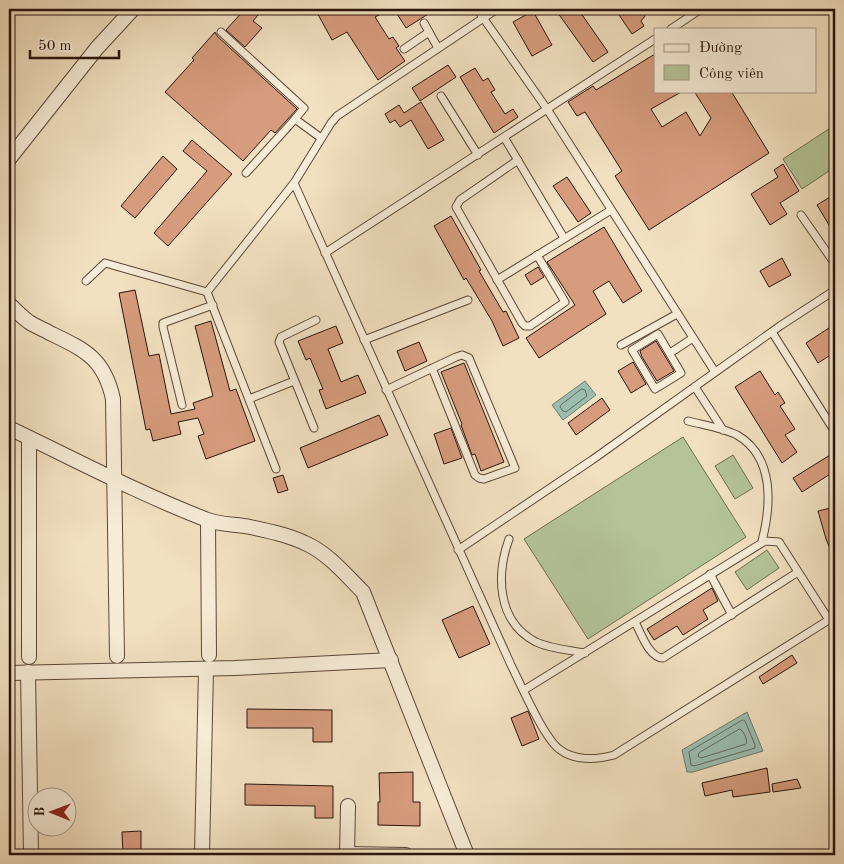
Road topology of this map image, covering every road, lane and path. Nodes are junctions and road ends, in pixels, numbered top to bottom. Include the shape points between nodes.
1 (133, 9) edge
2 (477, 9) edge
3 (497, 9) edge
4 (701, 9) edge
5 (483, 18) junction
6 (424, 23) dead end
7 (672, 28) edge
8 (221, 32) dead end
9 (429, 32) junction
10 (654, 40) edge
11 (438, 48) junction
12 (404, 49) dead end
13 (441, 96) dead end
14 (547, 109) junction
15 (295, 119) junction
16 (504, 137) junction
17 (321, 138) junction
18 (478, 155) junction
19 (9, 159) edge
20 (518, 160) junction
21 (246, 173) dead end
22 (294, 183) junction
23 (611, 210) junction
24 (801, 215) dead end
25 (564, 238) junction
26 (325, 253) junction
27 (537, 255) junction
28 (835, 264) edge
29 (496, 280) junction
30 (86, 281) dead end
31 (835, 290) edge
32 (207, 292) junction
33 (468, 300) dead end
34 (9, 304) edge
35 (213, 305) junction
36 (678, 314) junction
37 (316, 320) dead end
38 (772, 332) junction
39 (693, 338) junction
40 (364, 340) junction
41 (621, 345) dead end
42 (670, 353) junction
43 (432, 368) junction
44 (715, 372) junction
45 (294, 382) junction
46 (694, 386) junction
47 (386, 390) junction
48 (249, 399) junction
49 (182, 405) dead end
50 (688, 421) dead end
51 (9, 428) edge
52 (314, 428) dead end
53 (723, 430) junction
54 (835, 432) edge
55 (30, 438) junction
56 (276, 469) dead end
57 (115, 480) junction
58 (208, 520) junction
59 (509, 539) dead end
60 (762, 541) junction
61 (458, 550) junction
62 (798, 572) junction
63 (710, 574) junction
64 (732, 615) junction
65 (832, 618) edge
66 (635, 622) junction
67 (585, 654) junction
68 (117, 656) dead end
69 (28, 658) dead end
70 (391, 660) junction
71 (207, 662) junction
72 (9, 672) edge
73 (28, 672) junction
74 (524, 690) junction
75 (348, 806) dead end
76 (347, 854) edge
77 (31, 855) edge
78 (202, 855) edge
79 (406, 855) edge
80 (467, 855) edge

1 - 19 street via 97,48
2 - 5 lane
3 - 5 lane
4 - 7 lane
5 - 11 lane
5 - 14 lane
6 - 9 lane
8 - 15 lane via 304,108
9 - 11 lane
9 - 12 lane
10 - 14 lane
11 - 17 lane via 345,109
13 - 18 lane
14 - 16 lane
14 - 23 lane
15 - 17 lane
15 - 21 lane
16 - 18 lane
16 - 20 lane
17 - 22 lane
18 - 26 lane
20 - 25 lane
20 - 29 lane via 460,200 456,207
22 - 26 lane
22 - 32 lane
23 - 25 lane
23 - 36 lane
24 - 28 lane
25 - 27 lane
26 - 40 lane
27 - 29 lane
27 - 29 lane via 565,302 530,326 522,323
30 - 32 lane via 105,263
31 - 38 lane
32 - 35 lane
33 - 40 lane
34 - 57 street via 30,323 88,354 105,373 113,399
35 - 48 lane
35 - 49 lane via 163,324
36 - 39 lane
36 - 41 lane
37 - 45 lane via 281,337 279,342
38 - 44 lane
38 - 54 lane
39 - 42 lane
39 - 44 lane
40 - 47 lane
42 - 42 lane via 658,334 632,350 655,388 681,373
43 - 43 lane via 462,355 469,358 514,468 484,479 475,475
43 - 47 lane
44 - 46 lane
45 - 48 lane
45 - 52 lane
46 - 53 lane
46 - 61 lane via 592,460
47 - 61 lane
48 - 56 lane
50 - 53 lane
51 - 55 street
53 - 60 lane via 746,442 758,456 764,470 769,503
55 - 57 street
55 - 69 street
57 - 58 street
57 - 68 street
58 - 70 street via 279,534 306,543 326,557 363,592
58 - 71 street
59 - 67 lane via 500,587 512,619 536,642
60 - 62 lane via 779,542
60 - 63 lane
61 - 74 lane
62 - 64 lane
62 - 65 lane
63 - 64 lane
63 - 66 lane
64 - 66 lane via 664,658 653,654
65 - 74 lane via 614,755 600,759 570,755 559,749 551,741
66 - 67 lane
67 - 74 lane
70 - 71 street
70 - 80 street
71 - 73 street
71 - 78 street
72 - 73 street
73 - 77 street
75 - 76 street
76 - 79 street

